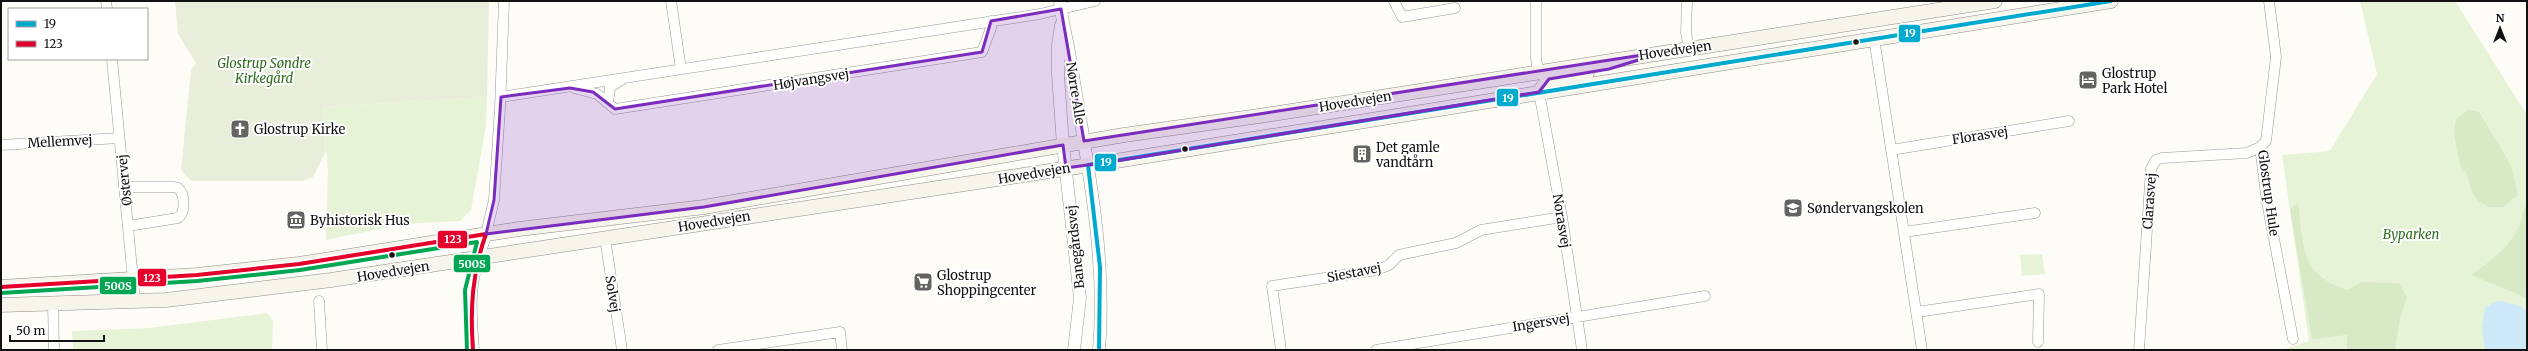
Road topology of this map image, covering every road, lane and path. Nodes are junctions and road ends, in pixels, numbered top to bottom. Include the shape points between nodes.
1 (504, 1) edge
2 (671, 1) edge
3 (1095, 1) edge
4 (1394, 1) edge
5 (1536, 1) edge
6 (1687, 1) edge
7 (1994, 1) edge
8 (2110, 1) edge
9 (2269, 1) edge
10 (1061, 5) edge
11 (1455, 8) dead end
12 (991, 21) junction
13 (1062, 22) junction
14 (1874, 38) junction
15 (1689, 48) junction
16 (1668, 51) junction
17 (112, 60) edge
18 (681, 69) junction
19 (1538, 71) junction
20 (624, 78) junction
21 (570, 88) junction
22 (1538, 92) junction
23 (501, 97) junction
24 (608, 103) junction
25 (2069, 121) dead end
26 (119, 138) junction
27 (1084, 141) junction
28 (1, 145) edge
29 (1063, 145) junction
30 (2260, 147) junction
31 (1891, 150) junction
32 (1088, 165) junction
33 (1066, 168) junction
34 (124, 187) junction
35 (2035, 213) dead end
36 (1562, 217) junction
37 (128, 226) junction
38 (1904, 232) junction
39 (486, 234) junction
40 (605, 238) junction
41 (476, 258) junction
42 (134, 280) junction
43 (1, 286) edge
44 (1705, 296) dead end
45 (135, 301) junction
46 (319, 301) dead end
47 (53, 303) junction
48 (1, 305) edge
49 (1917, 312) junction
50 (1576, 316) junction
51 (2293, 339) dead end
52 (2038, 342) dead end
53 (54, 350) edge
54 (322, 350) edge
55 (473, 350) edge
56 (622, 350) edge
57 (718, 350) edge
58 (842, 350) edge
59 (1074, 350) edge
60 (1099, 350) edge
61 (1281, 350) edge
62 (1376, 350) edge
63 (1582, 350) edge
64 (1922, 350) edge
65 (2139, 350) edge

1 - 23 street
2 - 18 street
3 - 10 street, Højvangsvej
4 - 11 street via 1402,17
5 - 19 street
6 - 15 street via 1686,33
7 - 15 main road, Hovedvejen
8 - 14 main road, Hovedvejen
9 - 30 street, Glostrup Hule via 2275,39 2275,72 2268,136
10 - 12 street, Højvangsvej
10 - 13 street, Nørre Alle
12 - 18 street, Højvangsvej
12 - 24 street, Højvangsvej via 992,28 982,52 615,109
13 - 27 street, Nørre Alle via 1069,48
13 - 29 street, Nørre Alle via 1058,45
14 - 22 main road, Hovedvejen
14 - 31 street
15 - 16 main road, Hovedvejen
16 - 19 main road, Hovedvejen
16 - 22 main road via 1608,69 1549,79
17 - 26 street, Østervej
18 - 20 street, Højvangsvej
19 - 27 main road, Hovedvejen via 1318,107
20 - 21 street, Højvangsvej
20 - 24 street via 610,87
21 - 23 street, Højvangsvej
21 - 24 street, Højvangsvej via 593,92
22 - 32 main road, Hovedvejen
22 - 36 street, Norasvej
23 - 39 street via 494,200
25 - 31 street, Florasvej
26 - 28 street, Mellemvej
26 - 34 street, Østervej
27 - 29 main road, Hovedvejen
27 - 32 street, Nørre Alle
29 - 33 street, Banegårdsvej
29 - 39 main road, Hovedvejen via 712,206
30 - 51 street, Glostrup Hule via 2267,202
30 - 65 street, Clarasvej via 2247,153 2162,158 2153,163
31 - 38 street
32 - 33 main road, Hovedvejen
32 - 60 street, Banegårdsvej via 1100,267
33 - 40 main road, Hovedvejen
33 - 59 street, Banegårdsvej via 1080,298
34 - 37 street, Østervej
34 - 37 street via 173,187 178,188 183,196 183,213 178,218
35 - 38 street
36 - 50 street, Norasvej
36 - 61 street, Siestavej via 1474,232 1456,243 1399,255 1388,265 1377,270 1272,286
37 - 42 street, Østervej
38 - 49 street
39 - 41 street
39 - 42 main road, Hovedvejen via 299,264
40 - 41 main road, Hovedvejen
40 - 56 street, Solvej
41 - 45 main road, Hovedvejen via 268,289
41 - 55 street via 470,297
42 - 43 main road, Hovedvejen
42 - 45 street, Østervej
44 - 50 street, Ingersvej
45 - 47 main road, Hovedvejen
46 - 54 street
47 - 48 main road, Hovedvejen
47 - 53 street
49 - 52 street via 2039,294
49 - 64 street
50 - 62 street, Ingersvej
50 - 63 street, Norasvej
57 - 58 street via 840,332

